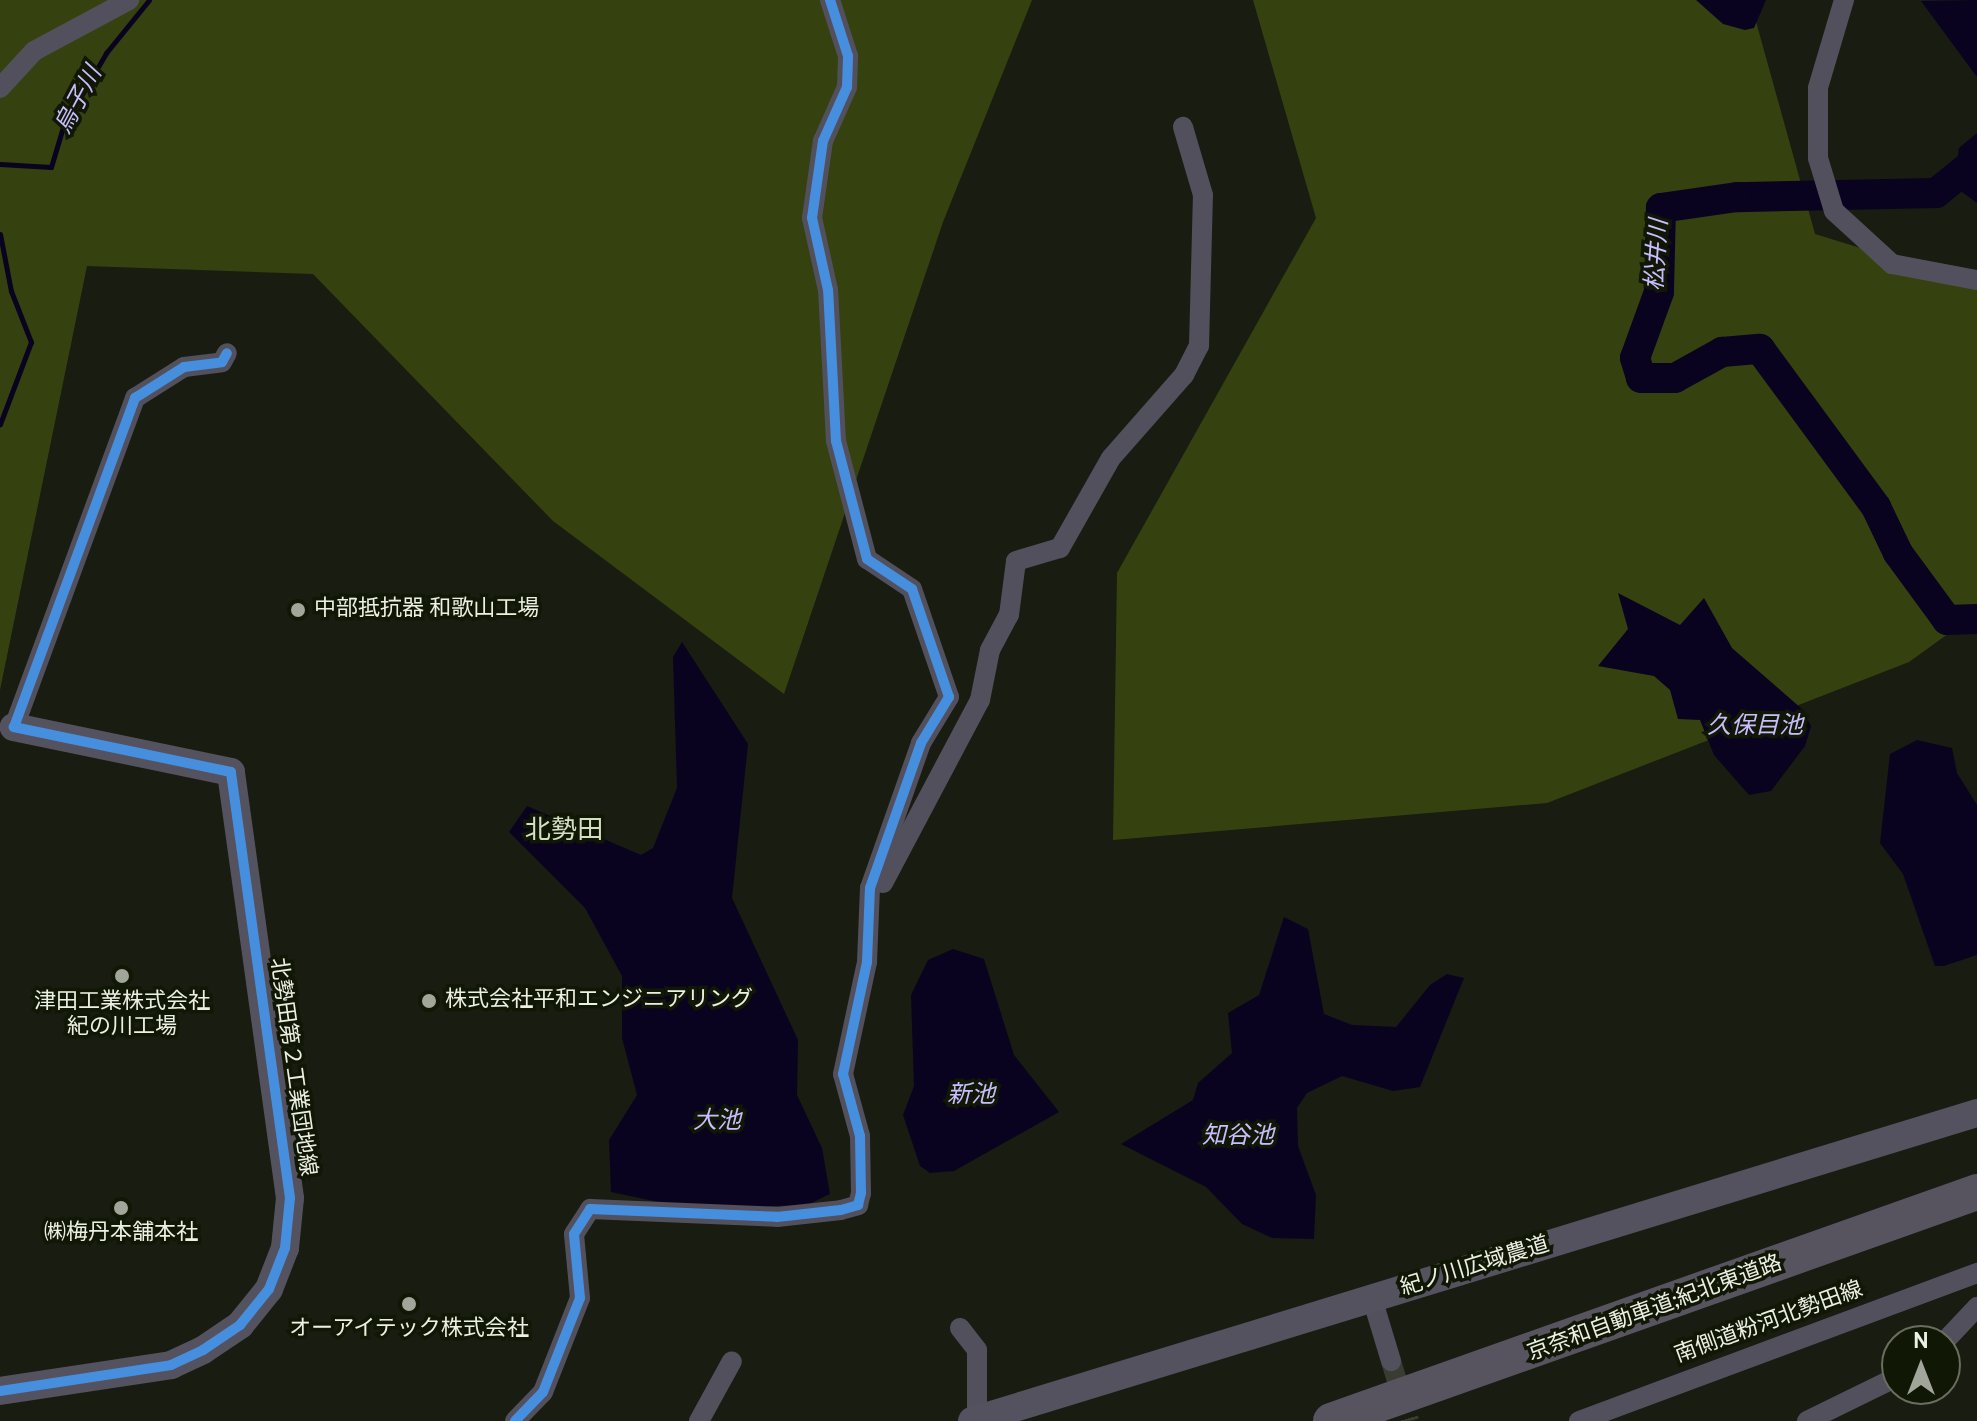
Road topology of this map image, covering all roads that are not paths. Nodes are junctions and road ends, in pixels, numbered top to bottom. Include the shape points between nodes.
1 (129, 0) edge
2 (830, 0) edge
3 (1843, 0) edge
4 (0, 88) edge
5 (1183, 127) dead end
6 (1977, 280) edge
7 (227, 353) dead end
8 (14, 727) joint
9 (868, 911) junction
10 (1977, 1113) edge
11 (1977, 1192) edge
12 (1977, 1273) edge
13 (1372, 1298) junction
14 (1977, 1307) edge
15 (1960, 1325) edge
16 (960, 1328) dead end
17 (732, 1361) dead end
18 (1391, 1361) tunnel mouth
19 (1881, 1385) edge
20 (0, 1391) edge
21 (975, 1420) edge
22 (515, 1421) edge
23 (699, 1421) edge
24 (1331, 1421) edge
25 (1579, 1421) edge
26 (1807, 1421) edge

1 - 4 street via 34,51
2 - 9 street via 848,56 847,87 823,141 812,218 828,290 836,441 867,559 912,589 949,697 898,804
3 - 6 street via 1818,88 1823,186 1834,211 1892,264
5 - 9 street via 1203,195 1199,346 1177,384 1111,458 1060,548 1016,561 1009,615 990,650 980,700
7 - 8 street via 222,362 184,367 135,398
8 - 20 street, 北勢田第２工業団地線 via 231,772 290,1198 285,1248 269,1289 240,1325 203,1350 171,1365
9 - 22 street via 867,962 843,1074 860,1136 858,1205 746,1219 590,1209 574,1234 580,1298 543,1392
10 - 13 street, 紀ノ川広域農道
11 - 24 highway, 京奈和自動車道;紀北東道路
12 - 25 street, 南側道粉河北勢田線
13 - 18 street
13 - 21 street, 紀ノ川広域農道
14 - 15 street
16 - 21 street via 977,1350
17 - 23 street
19 - 26 street

